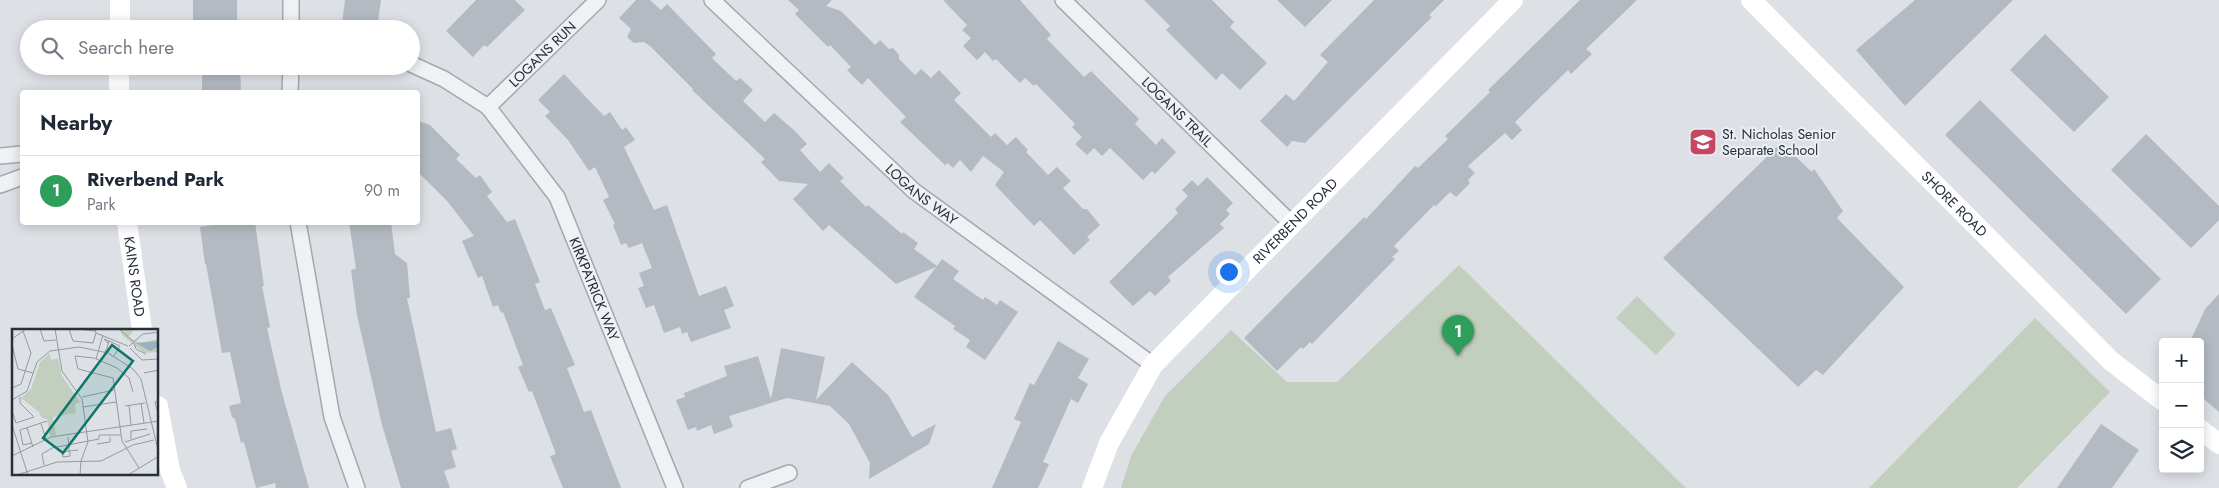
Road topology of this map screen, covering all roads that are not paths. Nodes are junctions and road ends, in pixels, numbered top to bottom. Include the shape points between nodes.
1 (120, 0) edge
2 (291, 0) edge
3 (598, 0) edge
4 (712, 0) edge
5 (1063, 0) edge
6 (1513, 0) edge
7 (1751, 0) edge
8 (120, 20) edge
9 (291, 20) edge
10 (420, 68) edge
11 (120, 75) edge
12 (291, 75) edge
13 (119, 90) edge
14 (290, 90) edge
15 (488, 107) junction
16 (20, 154) edge
17 (0, 156) edge
18 (20, 179) edge
19 (0, 185) edge
20 (1291, 223) junction
21 (127, 225) edge
22 (299, 225) edge
23 (142, 329) edge
24 (1153, 365) junction
25 (2159, 398) edge
26 (159, 411) edge
27 (2204, 432) edge
28 (2219, 444) edge
29 (789, 473) dead end
30 (177, 488) edge
31 (356, 488) edge
32 (675, 488) edge
33 (748, 488) edge
34 (1092, 488) edge

1 - 8 street
2 - 9 street
3 - 15 street, LOGANS RUN
4 - 24 street, LOGANS WAY via 914,191
5 - 20 street, LOGANS TRAIL
6 - 20 street, RIVERBEND ROAD
7 - 25 street, SHORE ROAD via 2111,361
10 - 15 street
11 - 13 street
12 - 14 street
15 - 32 street, KIRKPATRICK WAY via 557,197
16 - 17 street
18 - 19 street
20 - 24 street, RIVERBEND ROAD
21 - 23 street, KAINS ROAD
22 - 31 street via 332,417
24 - 34 street, RIVERBEND ROAD via 1109,443
26 - 30 street via 170,470
27 - 28 street
29 - 33 street

